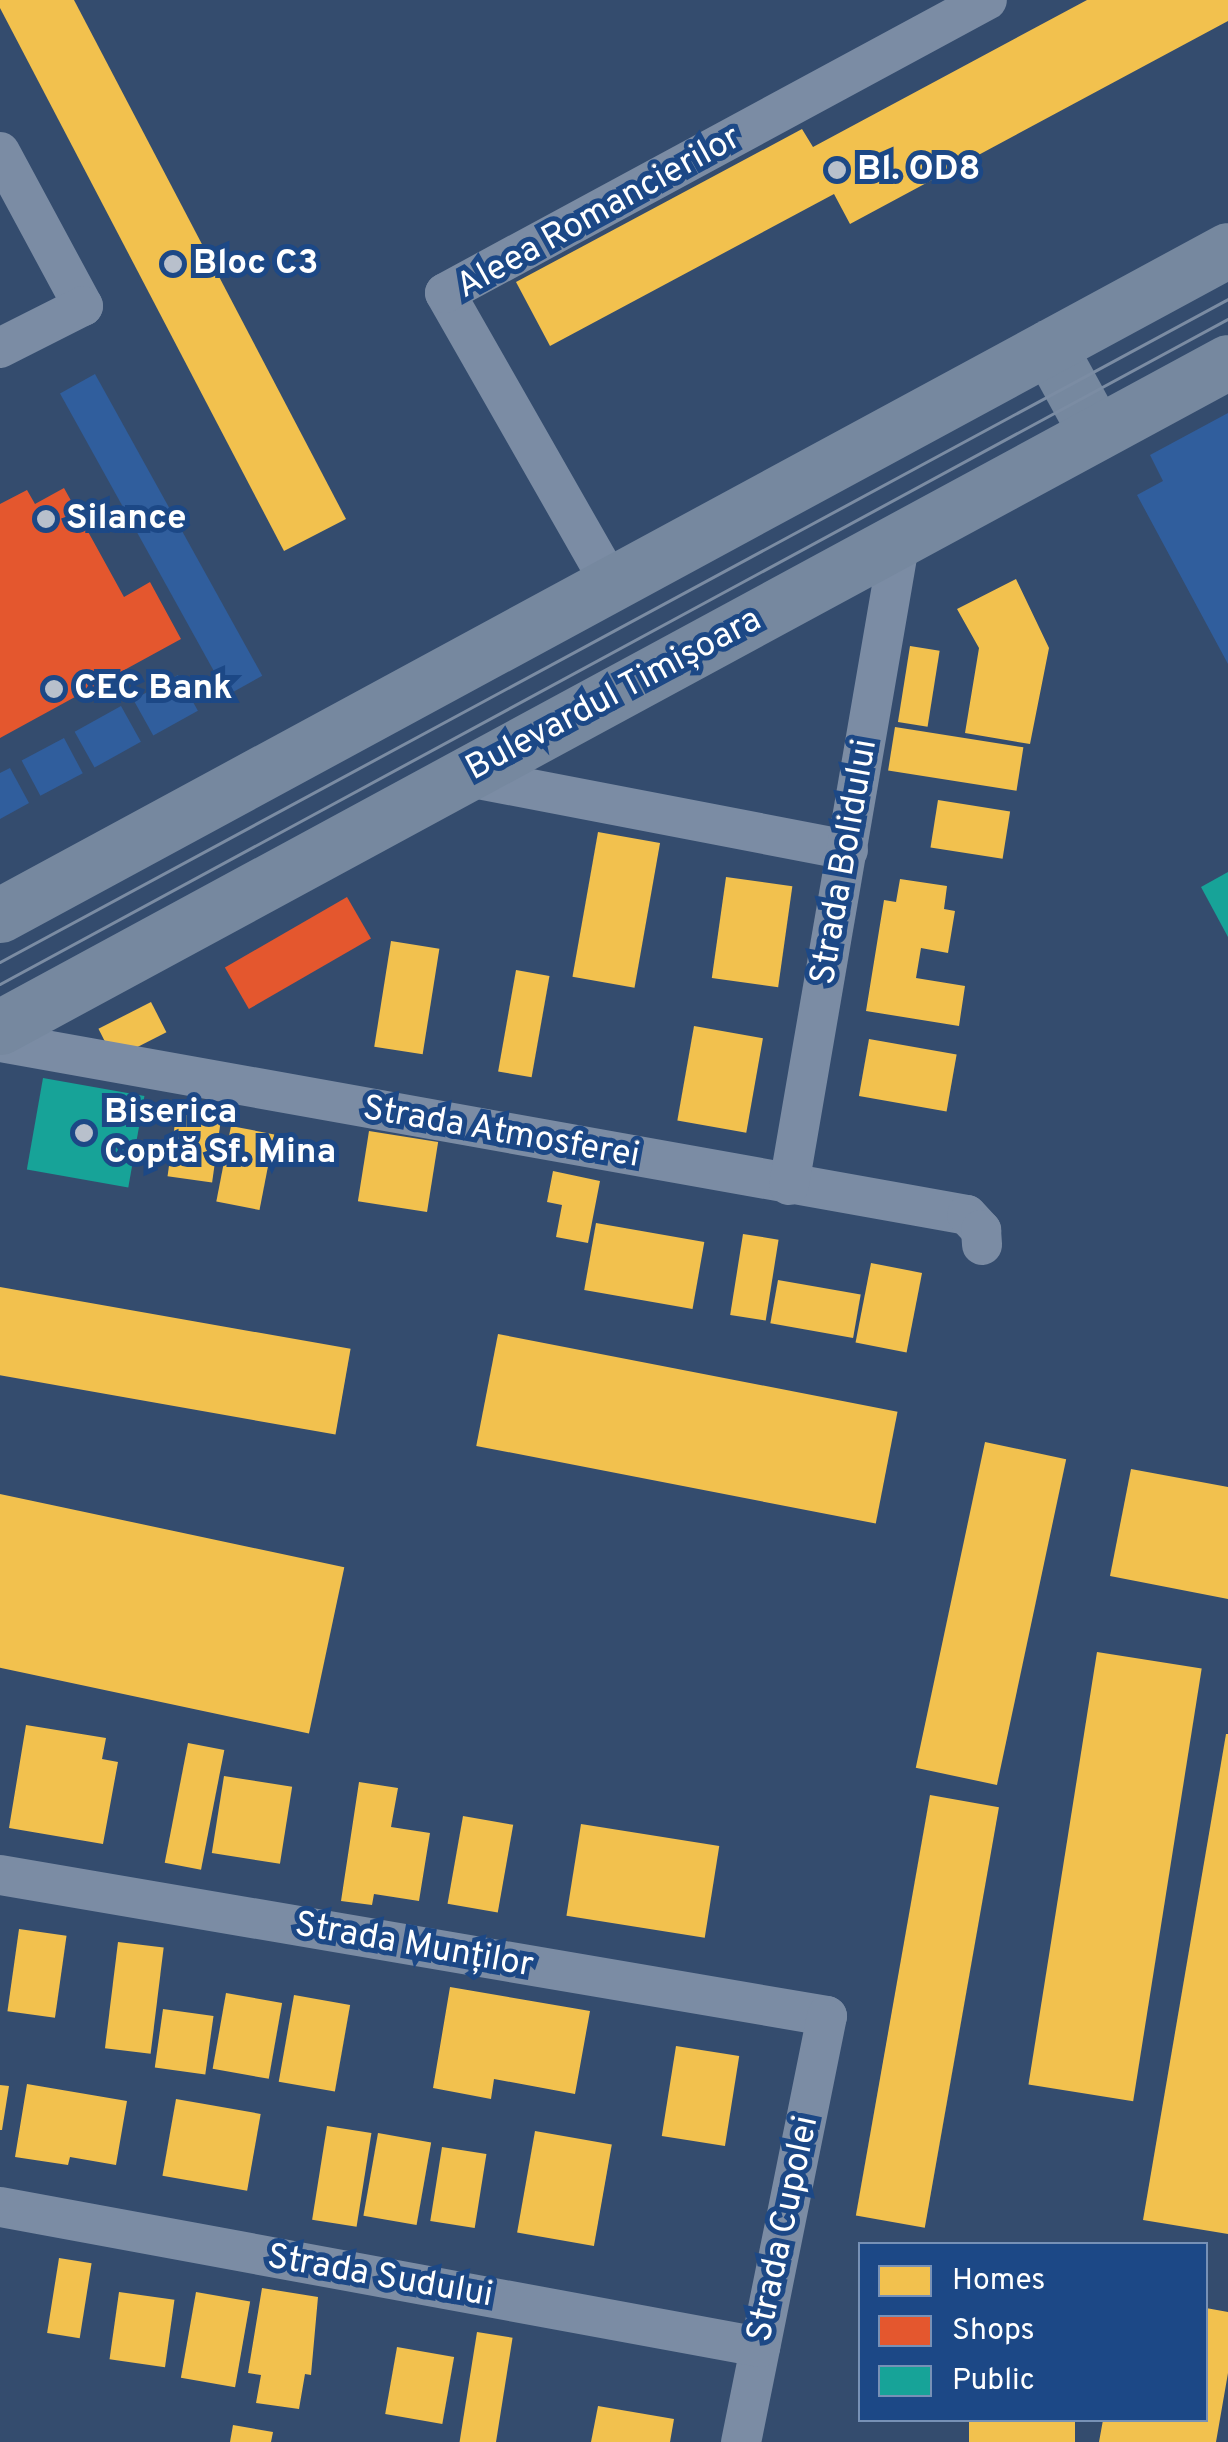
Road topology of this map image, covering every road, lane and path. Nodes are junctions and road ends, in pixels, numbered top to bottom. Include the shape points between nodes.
1 (987, 0) edge
2 (6, 177) edge
3 (1228, 250) edge
4 (1049, 347) junction
5 (0, 348) edge
6 (1228, 362) edge
7 (1096, 434) junction
8 (900, 540) junction
9 (611, 584) junction
10 (463, 776) junction
11 (848, 850) junction
12 (0, 915) edge
13 (0, 1027) edge
14 (0, 1042) edge
15 (789, 1185) junction
16 (982, 1245) dead end
17 (0, 1876) edge
18 (827, 2016) joint
19 (0, 2207) edge
20 (760, 2347) junction
21 (741, 2442) edge

1 - 9 street, Aleea Romancierilor via 445,293
2 - 5 street via 83,306
3 - 4 main road
4 - 7 main road
4 - 9 main road
6 - 7 main road, Bulevardul Timișoara
7 - 8 main road, Bulevardul Timișoara
8 - 10 main road, Bulevardul Timișoara
8 - 11 street, Strada Bolidului
9 - 12 main road
10 - 11 street
10 - 13 main road, Bulevardul Timișoara
11 - 15 street, Strada Bolidului
14 - 15 street, Strada Atmosferei
15 - 16 street, Strada Atmosferei via 967,1215 981,1230
17 - 18 street, Strada Munților
18 - 20 street, Strada Cupolei
19 - 20 street, Strada Sudului
20 - 21 street, Strada Cupolei

